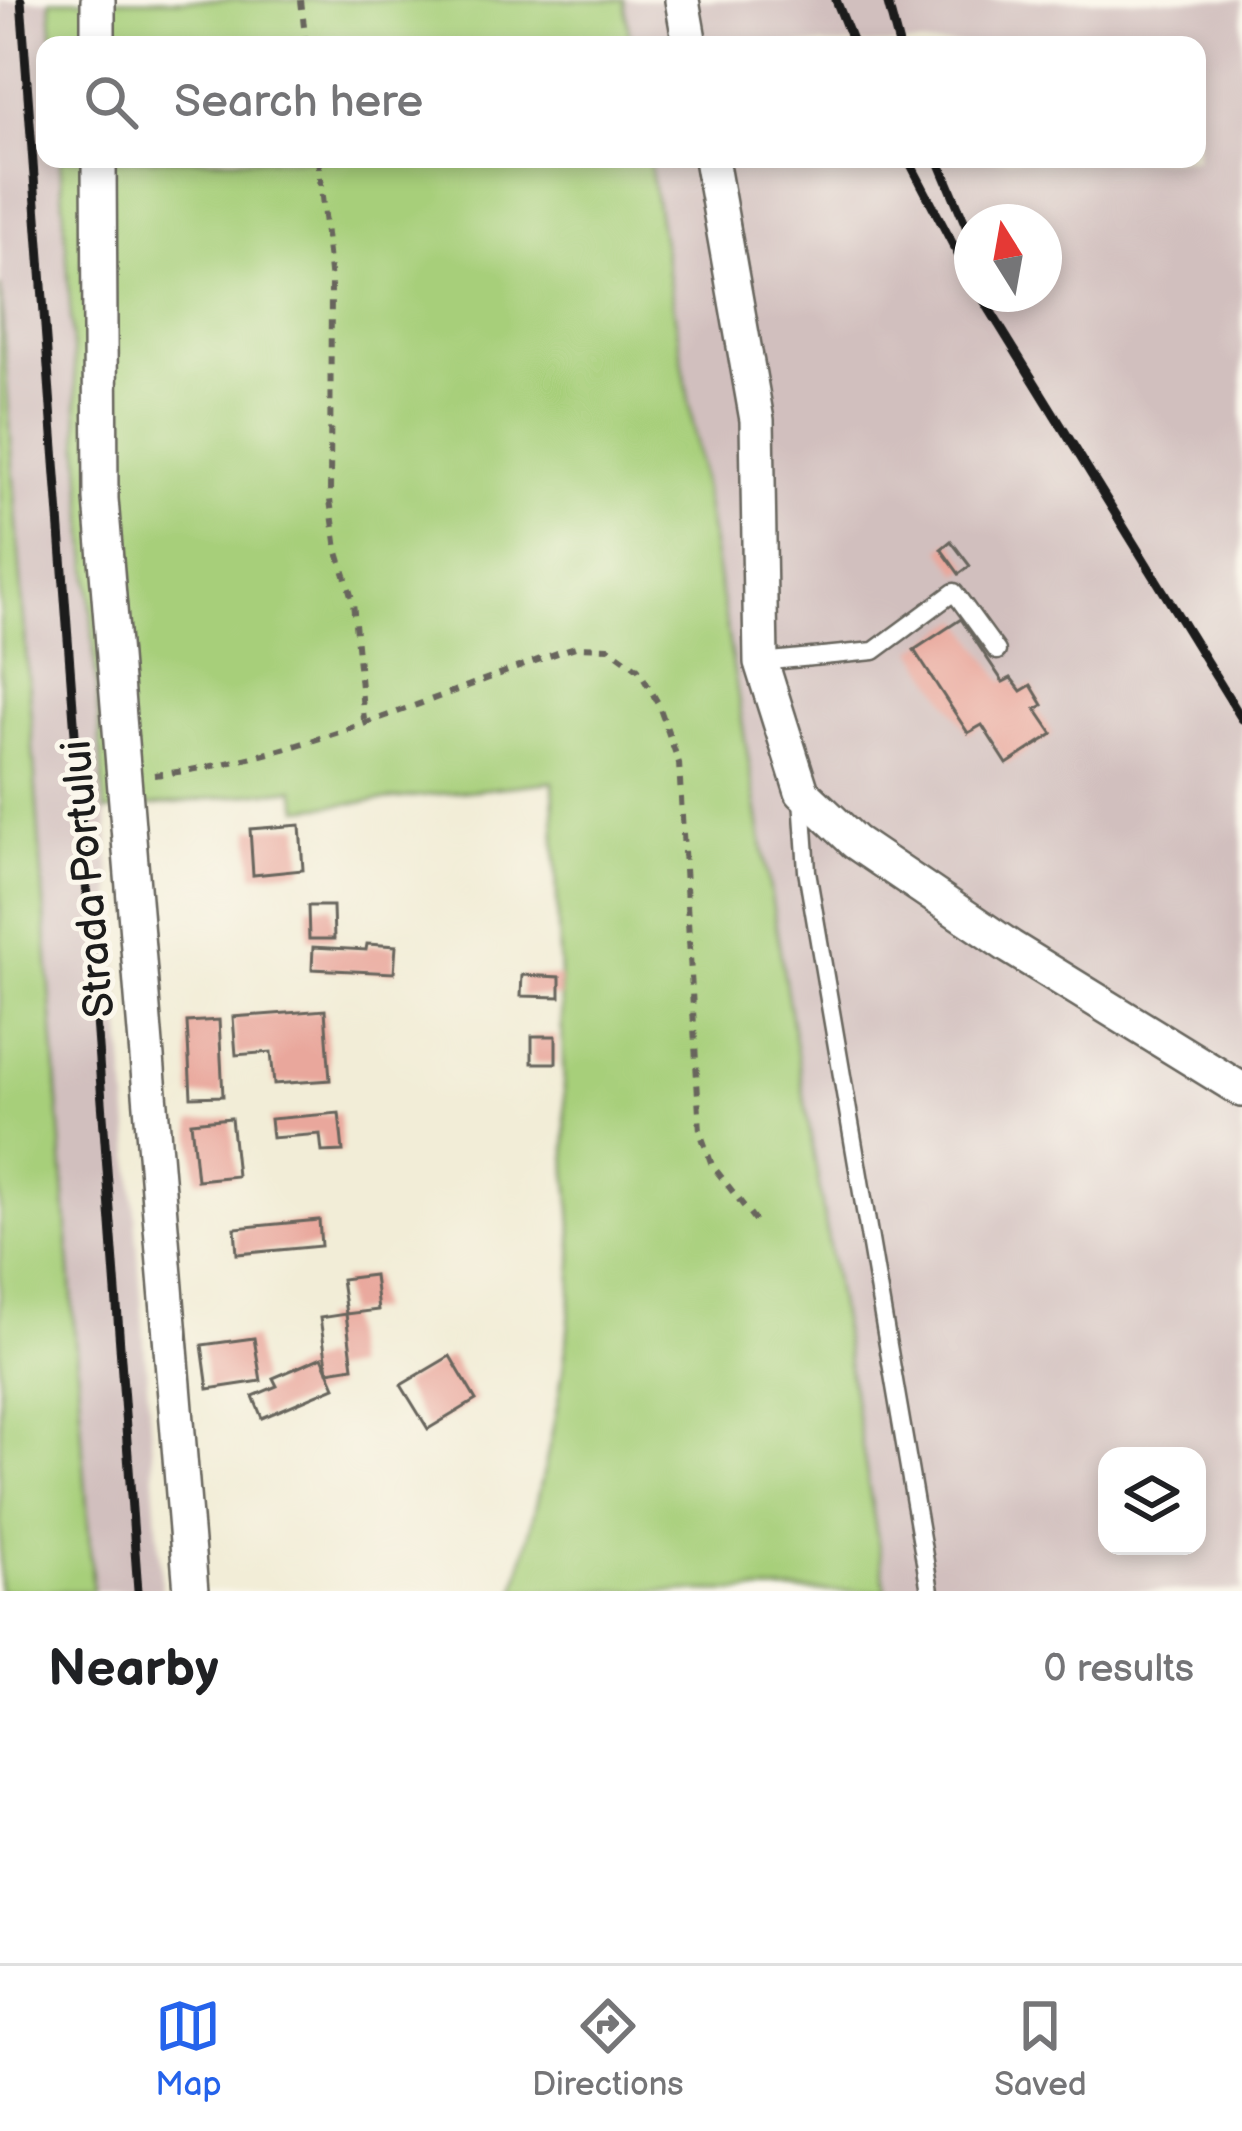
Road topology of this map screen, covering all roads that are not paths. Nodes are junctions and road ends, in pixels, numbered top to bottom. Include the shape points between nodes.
1 (98, 0) edge
2 (682, 0) edge
3 (98, 36) edge
4 (688, 36) edge
5 (99, 168) edge
6 (713, 168) edge
7 (997, 651) dead end
8 (761, 662) junction
9 (802, 792) junction
10 (1242, 1090) edge
11 (191, 1591) edge
12 (930, 1591) edge

1 - 3 street
2 - 4 street
5 - 11 street, Strada Portului via 101,499
6 - 8 street via 757,420
7 - 8 lane via 954,592 874,651
8 - 9 street
9 - 10 street via 893,868
9 - 12 lane via 807,871

